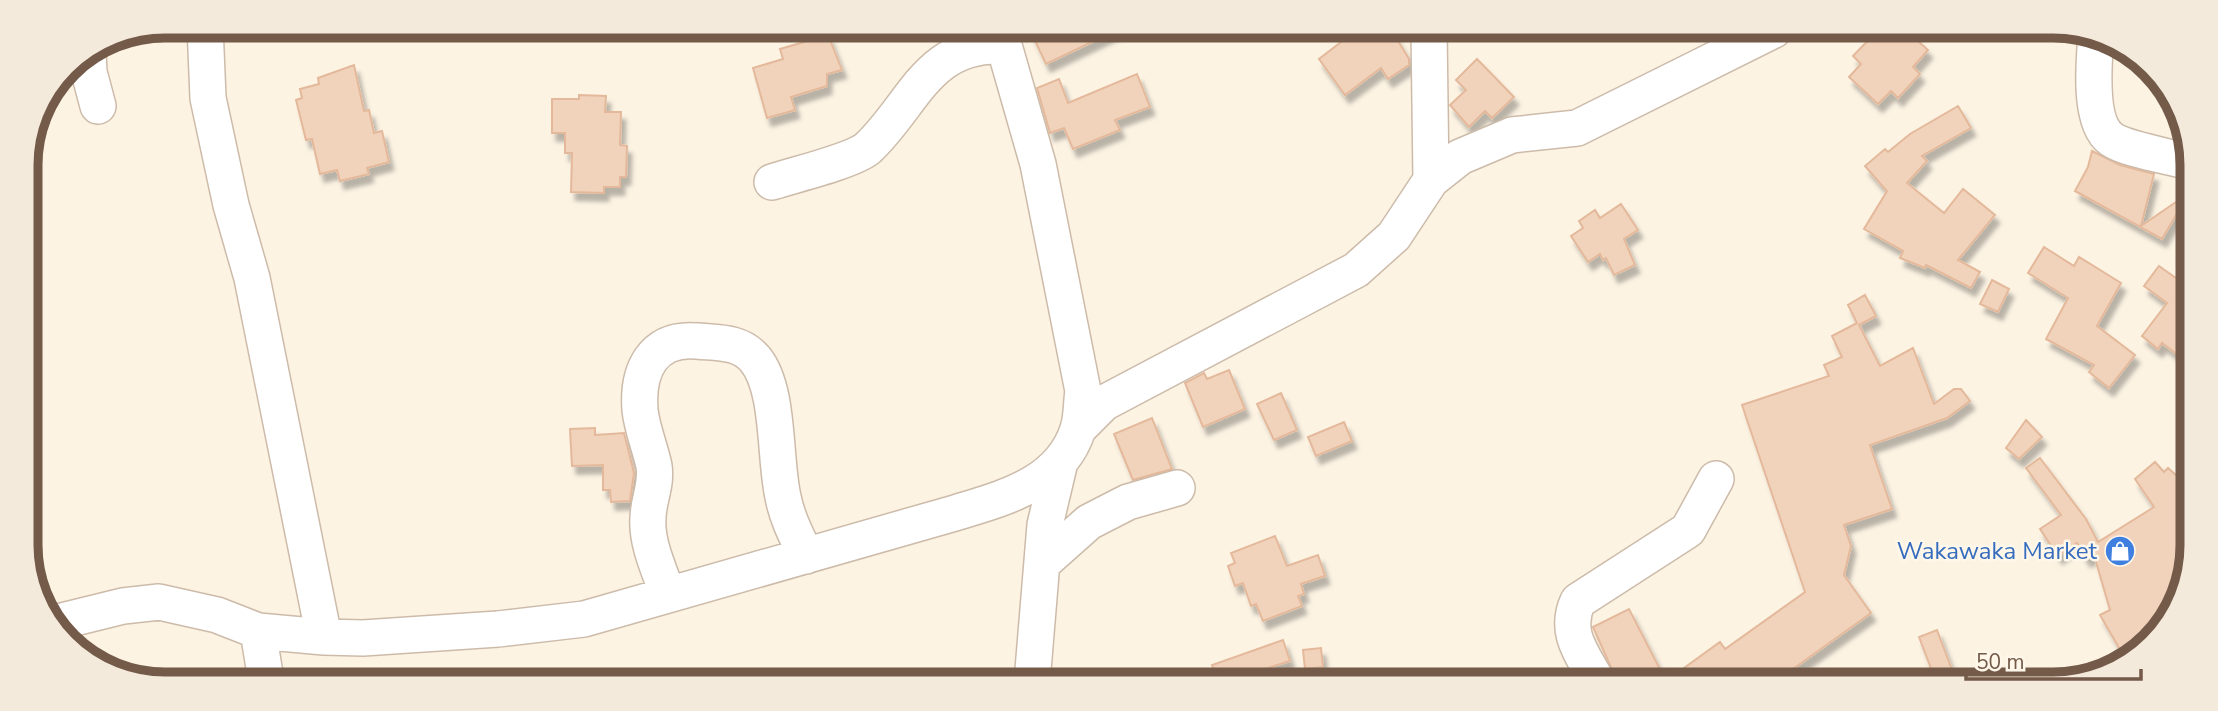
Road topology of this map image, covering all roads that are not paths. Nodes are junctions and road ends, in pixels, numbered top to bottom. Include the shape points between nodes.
1 (206, 38) edge
2 (997, 38) edge
3 (1000, 38) edge
4 (1429, 38) edge
5 (1758, 38) edge
6 (2095, 46) edge
7 (89, 65) edge
8 (98, 106) dead end
9 (2179, 159) edge
10 (1431, 180) junction
11 (772, 182) dead end
12 (1078, 429) junction
13 (1059, 466) junction
14 (1716, 479) dead end
15 (1177, 488) dead end
16 (806, 556) junction
17 (1044, 562) junction
18 (668, 595) junction
19 (64, 621) edge
20 (258, 631) junction
21 (324, 637) junction
22 (265, 672) edge
23 (1033, 672) edge
24 (1592, 672) edge

1 - 21 street via 208,98 230,205 252,278
2 - 11 street via 960,51 939,66 866,149
3 - 12 street via 1038,164 1077,355 1083,391
4 - 10 street
5 - 10 street via 1577,128 1511,135 1460,157
6 - 9 street via 2101,130 2113,141
7 - 8 street
10 - 12 street via 1394,236 1356,270 1104,403
12 - 13 street
13 - 16 street via 1001,499
13 - 17 street via 1046,512
14 - 24 street via 1688,530 1578,601 1571,616 1572,634
15 - 17 street via 1128,502 1089,522
16 - 18 street
16 - 18 street via 783,498 767,376 737,344 680,339 655,351 644,373 640,408 654,467 648,519 651,544
17 - 23 street
18 - 21 street via 584,619 511,628
19 - 20 street via 159,602 217,615
20 - 21 street
20 - 22 street

